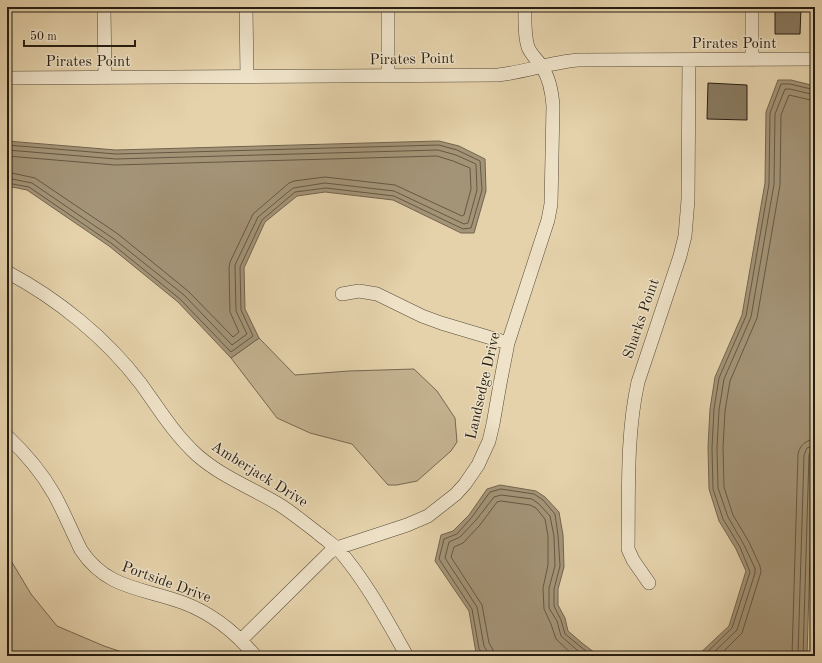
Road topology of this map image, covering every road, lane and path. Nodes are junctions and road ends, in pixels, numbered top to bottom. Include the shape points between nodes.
1 (104, 7) edge
2 (246, 7) edge
3 (388, 7) edge
4 (525, 7) edge
5 (752, 7) edge
6 (689, 60) junction
7 (752, 60) junction
8 (815, 60) edge
9 (541, 66) junction
10 (388, 76) junction
11 (247, 77) junction
12 (7, 78) edge
13 (105, 78) junction
14 (7, 272) edge
15 (342, 294) dead end
16 (508, 343) junction
17 (7, 436) edge
18 (337, 548) junction
19 (649, 582) dead end
20 (241, 640) junction
21 (255, 656) edge
22 (407, 656) edge

1 - 13 street
2 - 11 street
3 - 10 street
4 - 9 street, Landsedge Drive via 528,45
5 - 7 street
6 - 7 street, Pirates Point
6 - 9 street, Pirates Point via 579,60
6 - 19 street, Sharks Point via 688,200 685,236 638,382 630,436 628,549 632,560
7 - 8 street, Pirates Point
9 - 10 street, Pirates Point via 498,75
9 - 16 street, Landsedge Drive via 552,93 553,106 551,204
10 - 11 street, Pirates Point
11 - 13 street, Pirates Point
12 - 13 street, Pirates Point
14 - 18 street, Amberjack Drive via 50,298 100,339 140,384 170,427 198,456 224,475 280,505
15 - 16 street via 359,291 376,294 422,316
16 - 18 street, Landsedge Drive via 489,441 478,465 465,484 446,502 418,520
17 - 20 street, Portside Drive via 27,457 53,493 81,550 101,573 126,586 197,609 218,620
18 - 20 street, Landsedge Drive
18 - 22 street, Amberjack Drive via 363,582
20 - 21 street, Portside Drive

